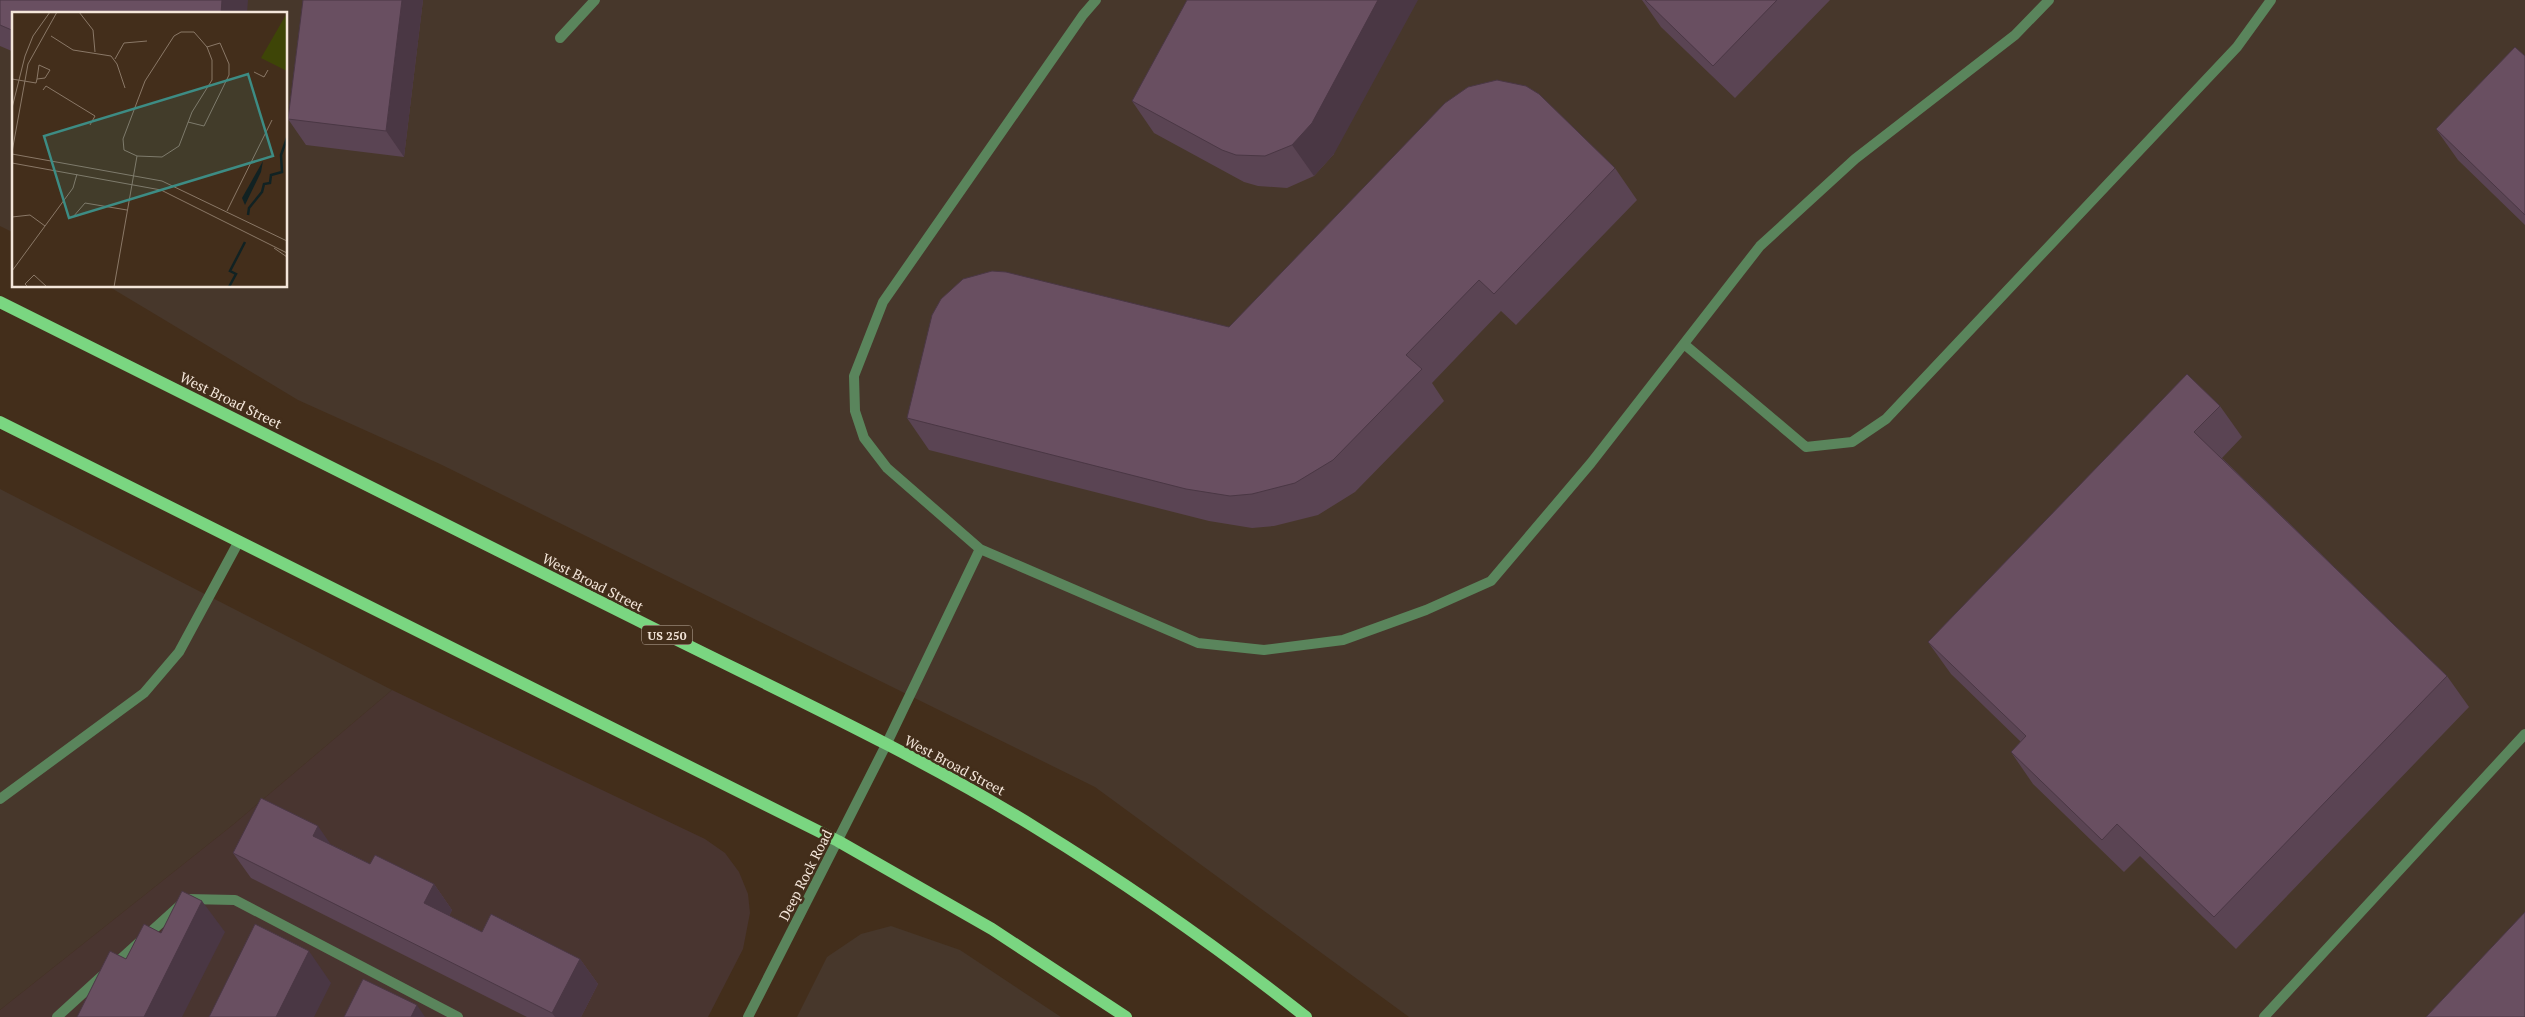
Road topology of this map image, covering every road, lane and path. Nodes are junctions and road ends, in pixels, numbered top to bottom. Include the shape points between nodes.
1 (595, 0) edge
2 (1096, 0) edge
3 (2049, 0) edge
4 (2271, 0) edge
5 (560, 38) dead end
6 (0, 302) edge
7 (1684, 344) junction
8 (0, 422) edge
9 (239, 541) junction
10 (980, 549) junction
11 (2525, 734) edge
12 (886, 745) junction
13 (0, 799) edge
14 (838, 841) junction
15 (57, 1017) edge
16 (458, 1017) edge
17 (748, 1017) edge
18 (1126, 1017) edge
19 (1306, 1017) edge
20 (2264, 1017) edge

1 - 5 street
2 - 10 street via 883,302 854,376 855,411 864,438 887,468
3 - 7 street via 2015,35 1855,159 1760,246
4 - 7 street via 2237,47 1886,419 1852,442 1806,446
6 - 12 main road, West Broad Street / US 250
7 - 10 street via 1491,581 1426,610 1343,640 1264,650 1198,643
8 - 9 main road
9 - 13 street via 179,652 144,693
9 - 14 main road
10 - 12 street, Deep Rock Road
11 - 20 street
12 - 14 street, Deep Rock Road
12 - 19 main road, West Broad Street / US 250 via 1035,827 1179,922
14 - 17 street, Deep Rock Road
14 - 18 main road via 992,929
15 - 16 street via 186,900 235,900

